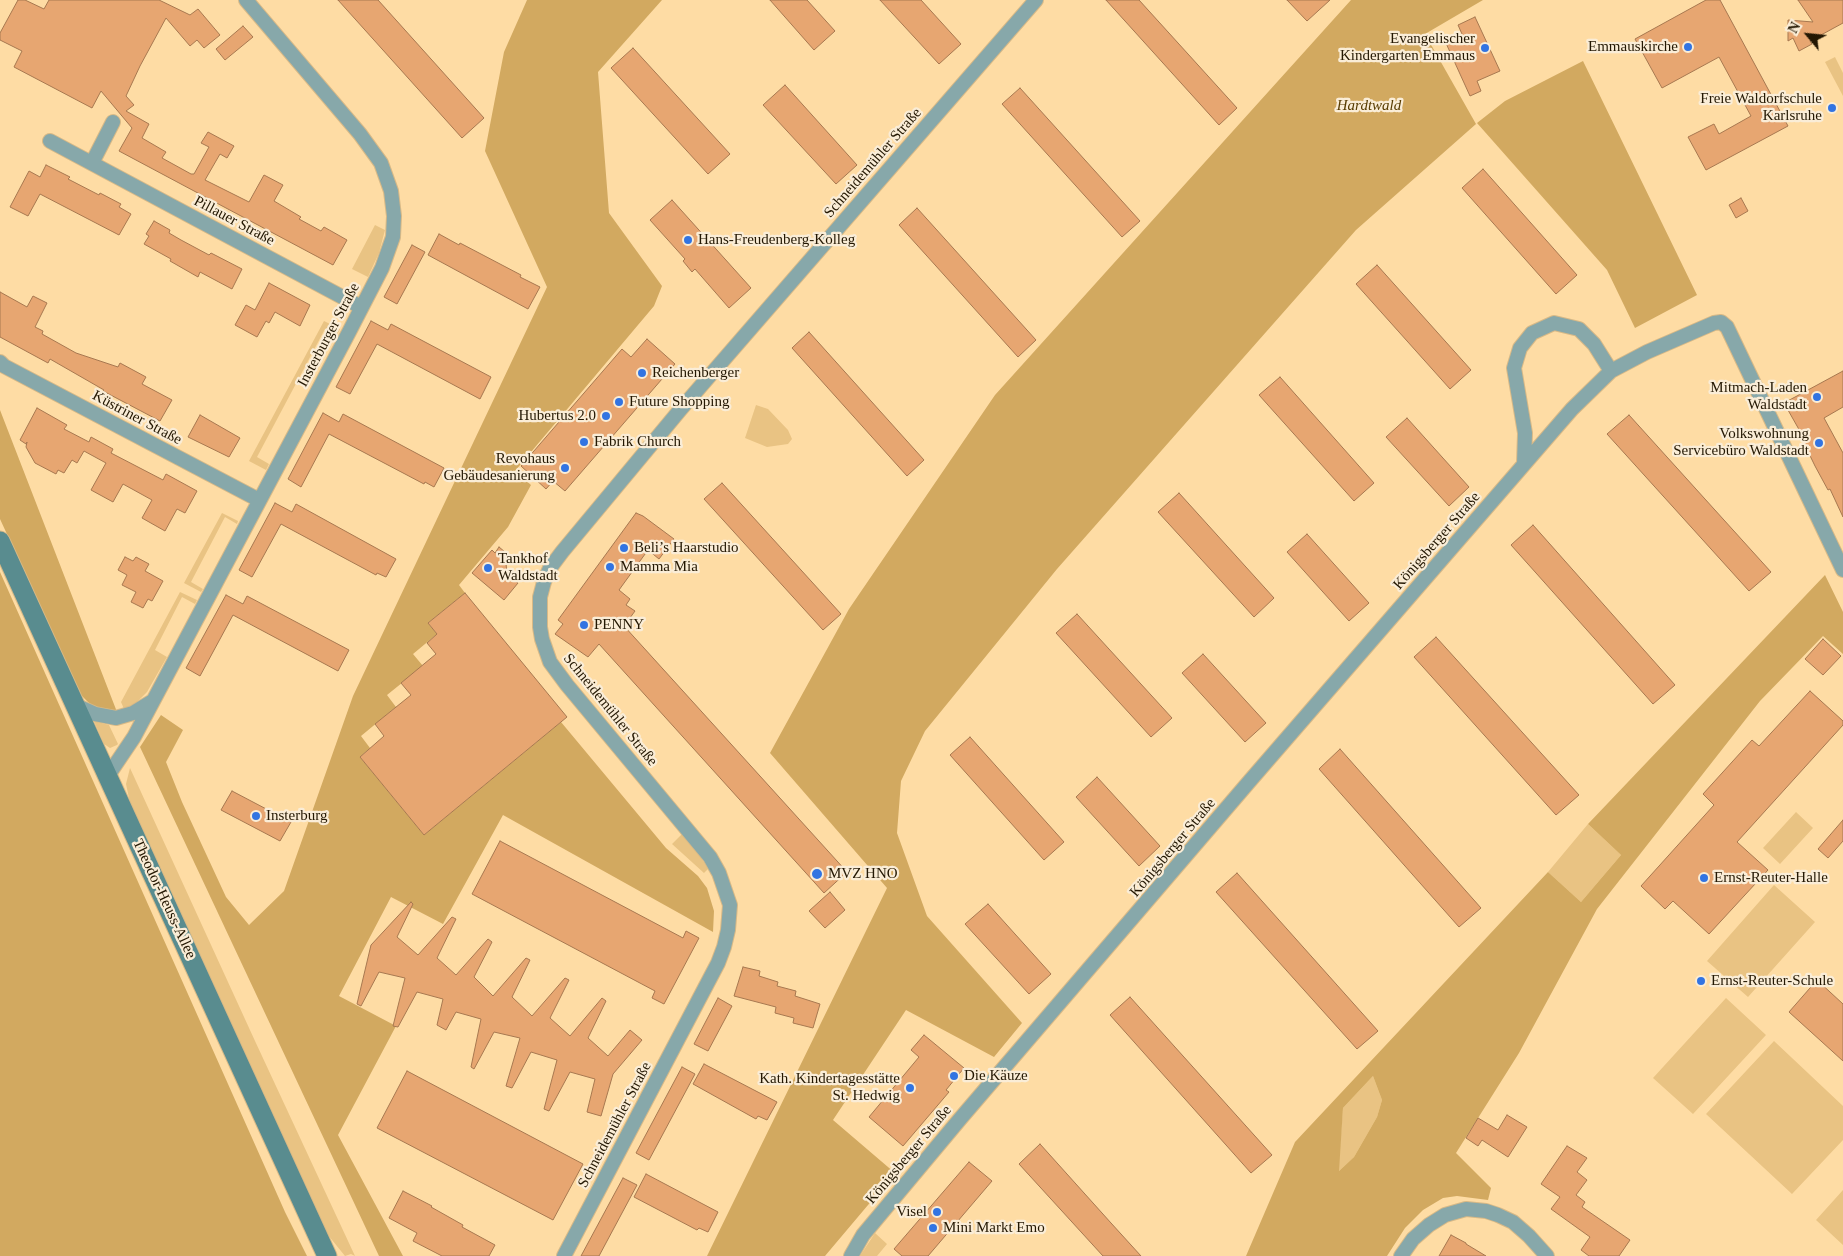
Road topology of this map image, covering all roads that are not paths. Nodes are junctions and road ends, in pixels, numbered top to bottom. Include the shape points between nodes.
1 (246, 0) edge
2 (1036, 0) edge
3 (113, 122) dead end
4 (50, 141) dead end
5 (92, 163) junction
6 (362, 307) junction
7 (0, 362) edge
8 (1611, 371) junction
9 (1524, 464) junction
10 (259, 500) junction
11 (0, 541) edge
12 (1843, 570) edge
13 (153, 700) junction
14 (75, 705) junction
15 (108, 777) junction
16 (327, 1256) edge
17 (564, 1256) edge
18 (851, 1256) edge
19 (1401, 1256) edge
20 (1547, 1256) edge

1 - 6 street, Insterburger Straße via 360,134 381,163 392,191 393,237
2 - 17 street, Schneidemühler Straße via 674,418 562,552 544,582 540,597 540,628 550,662 710,857 730,905 728,930 718,963
3 - 5 street
4 - 5 street, Pillauer Straße
5 - 6 street, Pillauer Straße
6 - 10 street, Insterburger Straße
7 - 10 street, Küstriner Straße
8 - 9 street, Königsberger Straße via 1572,409
8 - 9 street via 1594,344 1579,329 1554,322 1532,333 1520,348 1514,368 1524,433
8 - 12 street, Königsberger Straße via 1714,323 1721,322 1728,327
9 - 18 street, Königsberger Straße via 960,1119 863,1235
10 - 13 street, Insterburger Straße
11 - 14 main road, Theodor-Heuss-Allee
13 - 14 street, Insterburger Straße via 133,713 116,718 95,714
13 - 15 street, Insterburger Straße
14 - 15 main road, Theodor-Heuss-Allee
15 - 16 main road, Theodor-Heuss-Allee
19 - 20 street via 1429,1225 1445,1215 1466,1209 1486,1211 1513,1222

